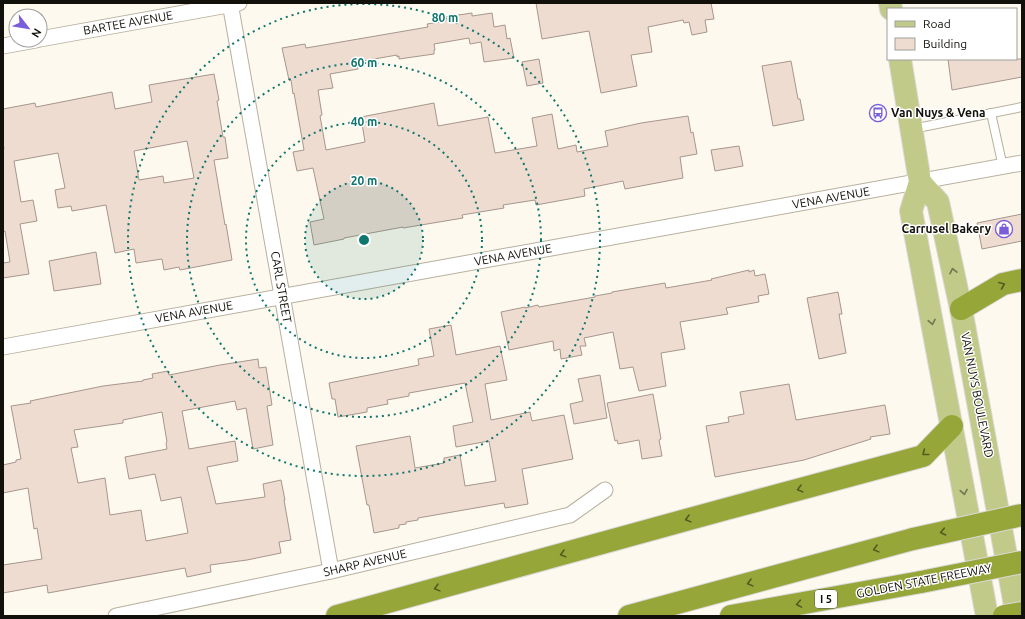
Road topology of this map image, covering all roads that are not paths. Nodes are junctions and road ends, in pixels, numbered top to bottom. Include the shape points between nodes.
1 (233, 4) edge
2 (48, 38) edge
3 (900, 60) edge
4 (1022, 107) edge
5 (992, 113) junction
6 (912, 129) junction
7 (1022, 163) edge
8 (1003, 167) junction
9 (920, 182) junction
10 (1022, 280) edge
11 (282, 296) junction
12 (961, 309) junction
13 (3, 347) edge
14 (952, 426) junction
15 (605, 490) dead end
16 (1022, 515) edge
17 (1022, 562) edge
18 (331, 571) junction
19 (1022, 613) edge
20 (116, 616) edge
21 (337, 616) edge
22 (629, 616) edge
23 (730, 616) edge
24 (987, 616) edge
25 (1004, 616) edge
26 (1017, 616) edge

1 - 2 street, BARTEE AVENUE
1 - 11 street, CARL STREET
3 - 6 main road
4 - 5 lane
5 - 6 lane
5 - 8 lane
6 - 9 main road
7 - 8 street, VENA AVENUE
8 - 9 street, VENA AVENUE
9 - 11 street, VENA AVENUE
12 -> 9 main road, VAN NUYS BOULEVARD via 938,202
9 -> 14 main road via 911,211
12 -> 10 highway via 1003,284
11 - 13 street, VENA AVENUE
11 - 18 street, CARL STREET
12 - 26 main road, VAN NUYS BOULEVARD
14 -> 21 highway via 923,456
14 -> 24 main road
15 - 18 street, SHARP AVENUE via 570,515
16 -> 22 highway, bridge via 914,539
17 -> 23 highway, GOLDEN STATE FREEWAY / I 5, bridge
18 - 20 street, SHARP AVENUE
19 - 25 highway, bridge

